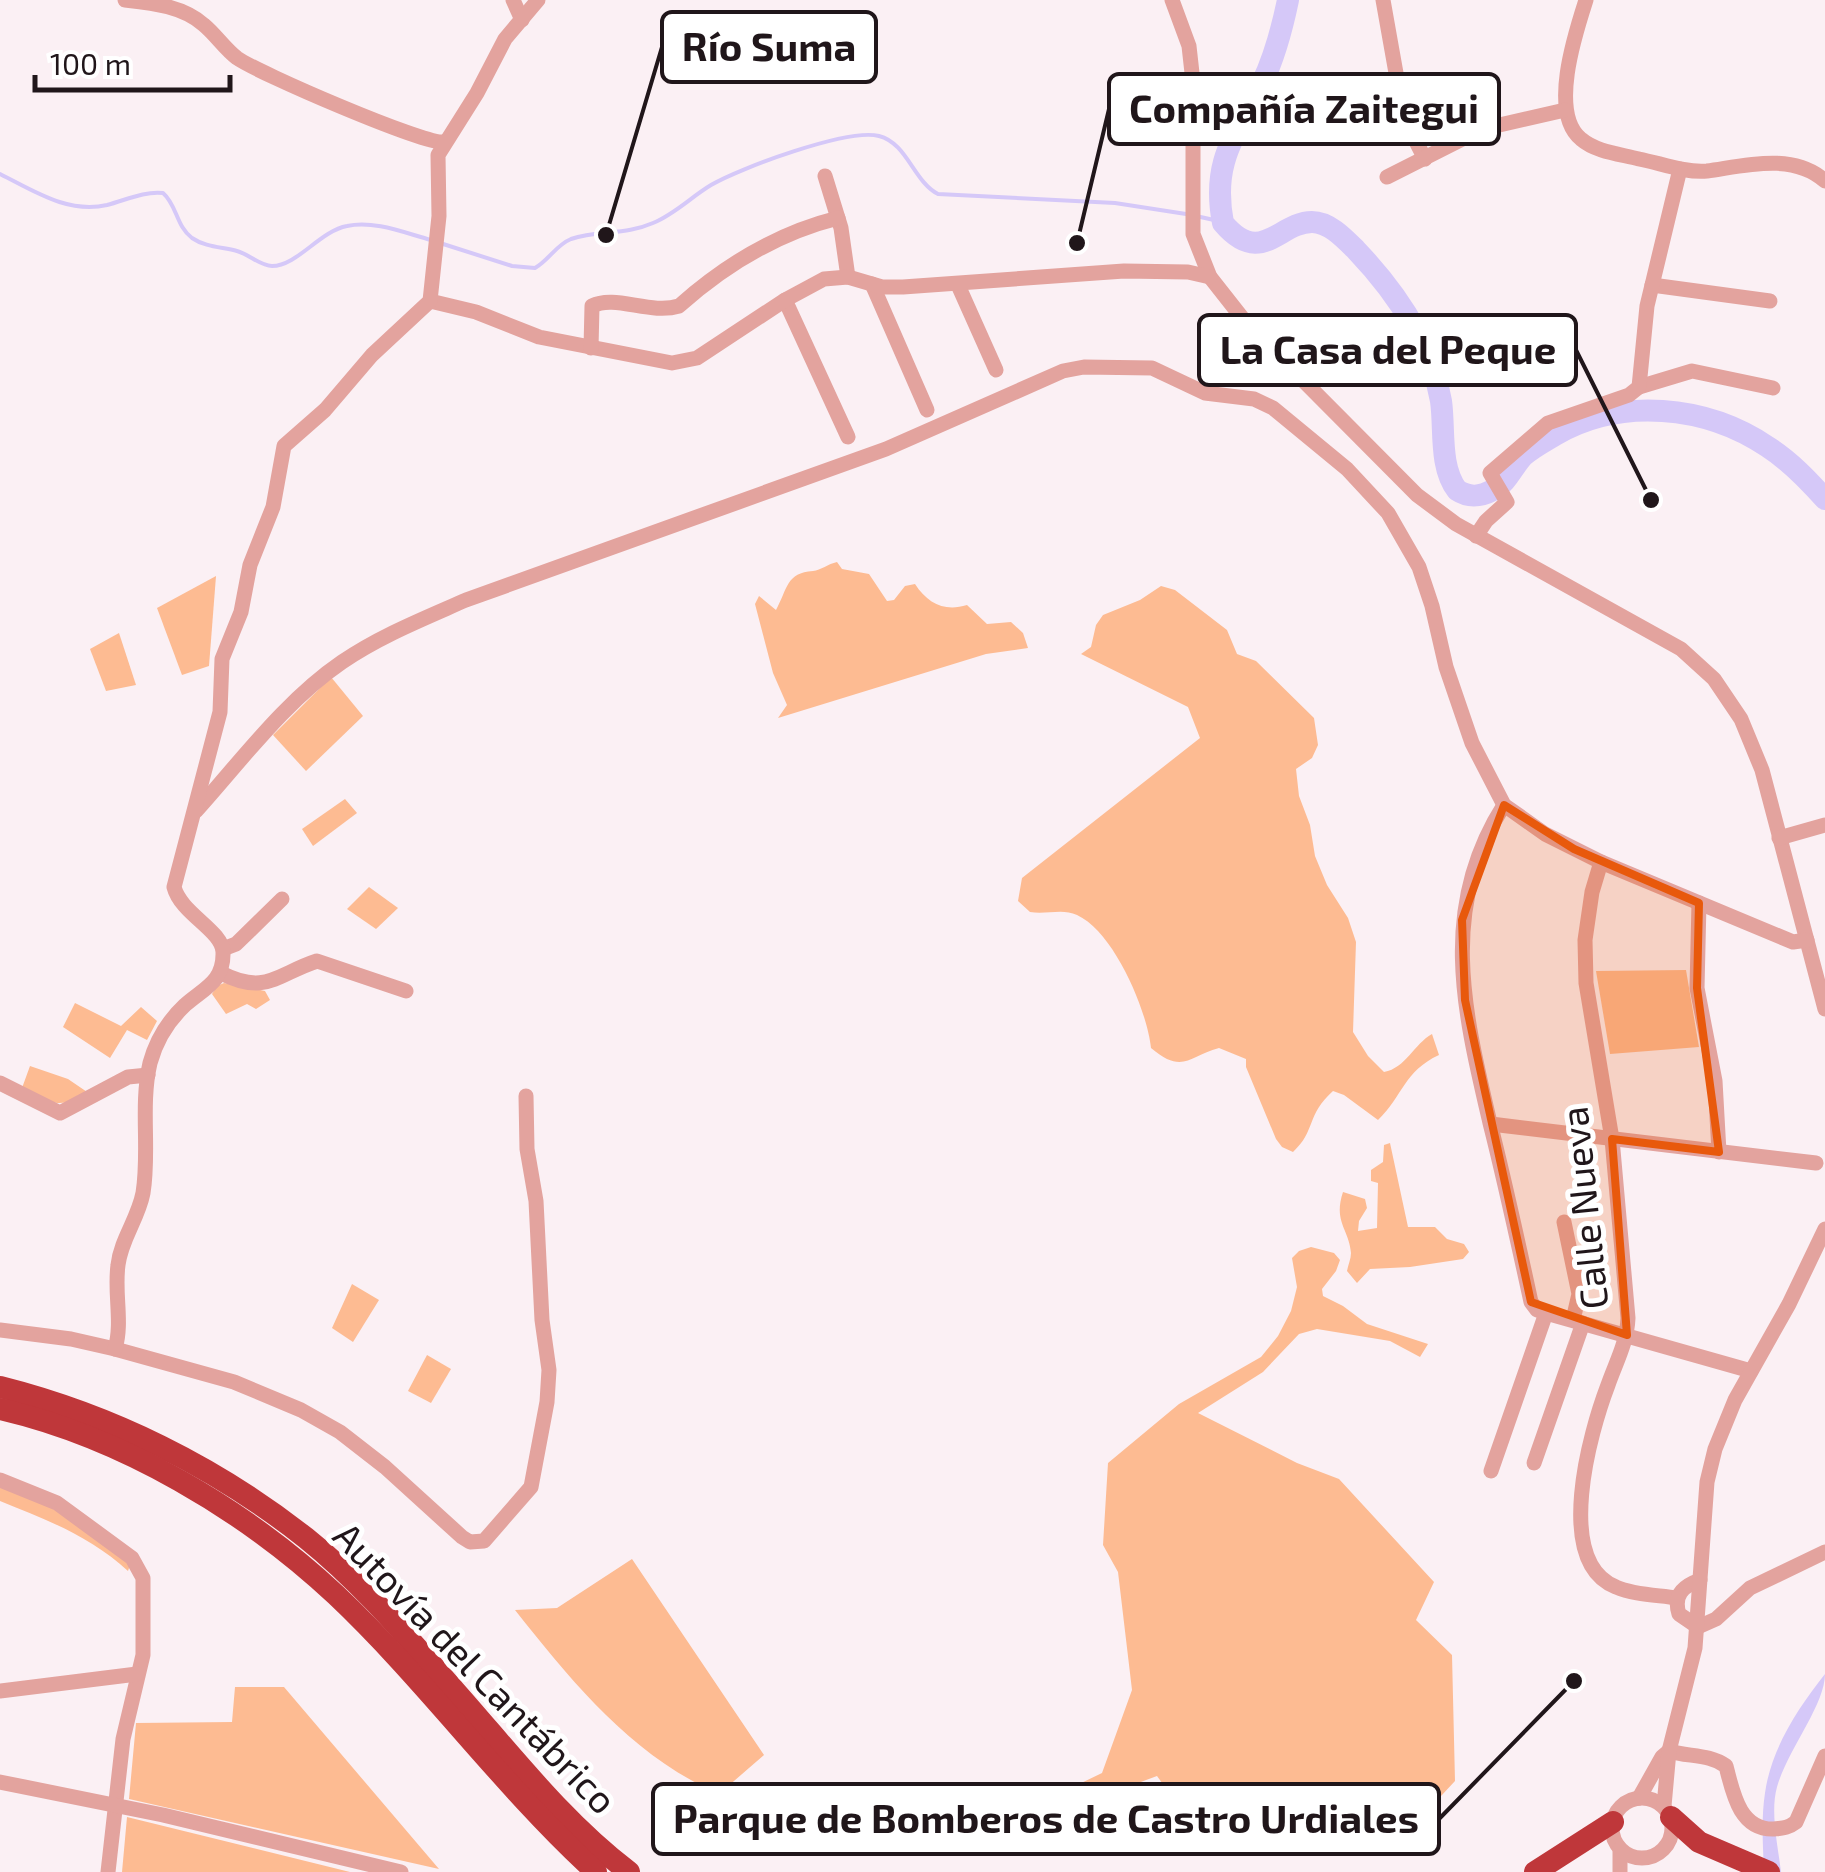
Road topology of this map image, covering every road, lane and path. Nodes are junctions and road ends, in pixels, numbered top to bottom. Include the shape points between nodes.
1 (125, 0) edge
2 (513, 0) edge
3 (538, 0) edge
4 (1172, 0) edge
5 (1382, 0) edge
6 (1586, 0) edge
7 (522, 20) junction
8 (1566, 110) junction
9 (444, 142) junction
10 (1426, 159) junction
11 (1680, 169) junction
12 (824, 176) dead end
13 (1387, 178) dead end
14 (1825, 181) edge
15 (838, 218) junction
16 (1210, 276) junction
17 (848, 277) junction
18 (872, 284) junction
19 (958, 285) junction
20 (1652, 285) junction
21 (785, 300) junction
22 (430, 301) junction
23 (1770, 301) dead end
24 (591, 348) junction
25 (996, 370) dead end
26 (1639, 387) junction
27 (1773, 388) dead end
28 (927, 410) dead end
29 (848, 436) dead end
30 (1476, 536) junction
31 (1504, 805) junction
32 (196, 811) junction
33 (1825, 825) edge
34 (1779, 838) junction
35 (1601, 862) junction
36 (282, 898) dead end
37 (1700, 903) junction
38 (1807, 940) junction
39 (223, 949) junction
40 (221, 973) junction
41 (406, 991) dead end
42 (1825, 1009) edge
43 (148, 1075) junction
44 (0, 1083) edge
45 (526, 1096) dead end
46 (1491, 1124) junction
47 (1612, 1139) junction
48 (1718, 1152) junction
49 (1822, 1164) edge
50 (1564, 1222) dead end
51 (1825, 1229) edge
52 (1546, 1313) junction
53 (1578, 1322) junction
54 (0, 1330) edge
55 (1627, 1334) junction
56 (116, 1349) junction
57 (1751, 1371) junction
58 (0, 1387) edge
59 (0, 1409) edge
60 (1534, 1463) dead end
61 (1492, 1470) dead end
62 (0, 1480) edge
63 (1825, 1552) edge
64 (1700, 1580) junction
65 (1677, 1598) junction
66 (1698, 1626) junction
67 (137, 1674) junction
68 (0, 1691) edge
69 (1669, 1751) junction
70 (1825, 1756) edge
71 (0, 1782) edge
72 (1639, 1798) junction
73 (118, 1806) junction
74 (1667, 1811) junction
75 (1612, 1822) junction
76 (1620, 1849) junction
77 (1639, 1865) edge
78 (629, 1870) edge
79 (1763, 1870) edge
80 (108, 1872) edge
81 (402, 1872) edge
82 (596, 1872) edge
83 (1535, 1872) edge
84 (1620, 1872) edge

1 - 9 street via 182,12 238,59 393,128
2 - 7 street
3 - 7 street
4 - 16 street via 1189,46 1193,82 1193,234
5 - 10 street via 1404,118
6 - 8 street
7 - 9 street
8 - 10 street via 1482,129
8 - 11 street via 1570,127 1599,150
9 - 22 street
10 - 13 street
11 - 14 street via 1775,163
11 - 20 street
12 - 15 street
15 - 17 street
15 - 24 street via 756,250 679,306 639,308 603,300 592,306
16 - 19 street via 1124,271
16 - 30 street via 1247,324 1417,495
17 - 18 street
17 - 21 street via 824,279
18 - 19 street
18 - 28 street
19 - 25 street
20 - 23 street
20 - 26 street
21 - 24 street via 698,358 672,363
21 - 29 street
22 - 24 street
22 - 32 street via 284,446 272,507 222,659 220,712
26 - 27 street via 1692,370
26 - 30 street via 1548,423 1490,473 1507,502
30 - 34 street via 1681,649 1714,679 1752,743
31 - 32 street via 1472,743 1420,567 1388,513 1347,468 1273,408 1205,393 1137,366 1084,367 1043,378 916,437 408,625 340,663 309,689
31 - 35 street
31 - 46 street via 1472,878 1462,920 1464,1000
32 - 39 street via 174,887
33 - 34 street
34 - 38 street
35 - 37 street
35 - 47 street, Calle Nueva via 1585,940 1586,983
36 - 39 street
37 - 38 street via 1792,942
37 - 48 street via 1697,988 1715,1081
38 - 42 street
39 - 40 street
40 - 41 street via 266,984 317,961
40 - 43 street via 165,1028
43 - 44 street via 128,1078 60,1113
43 - 56 street via 144,1190 118,1266
45 - 56 street via 547,1402 530,1487 484,1541 470,1542 340,1432 301,1410 234,1382
46 - 47 street
46 - 52 street via 1531,1302
47 - 48 street
47 - 55 street, Calle Nueva
48 - 49 street
50 - 53 street
51 - 57 street
52 - 53 street
52 - 61 street
53 - 55 street
53 - 60 street
54 - 56 street
55 - 57 street
55 - 65 street, Calle Nueva via 1587,1464 1582,1545 1613,1586
57 - 64 street via 1723,1424 1711,1466
58 - 78 highway, Autovía del Cantábrico via 156,1442 306,1538 416,1648 538,1787
59 - 82 highway, Autovía del Cantábrico via 156,1468 272,1542 336,1595 504,1782
62 - 67 street via 58,1502 132,1558 143,1578 145,1624
63 - 66 street via 1750,1588
64 - 65 street
64 - 66 street
65 - 66 street via 1679,1614
66 - 69 street
67 - 68 street
67 - 73 street
69 - 70 street via 1726,1766 1740,1810 1760,1830 1788,1828 1804,1808
69 - 72 street
69 - 74 street
71 - 73 street
72 - 74 street
72 - 75 street via 1621,1806
73 - 80 street
73 - 81 street
74 - 77 street via 1670,1841
74 - 79 highway via 1699,1842
75 - 76 street
75 - 83 highway
76 - 77 street
76 - 84 street

